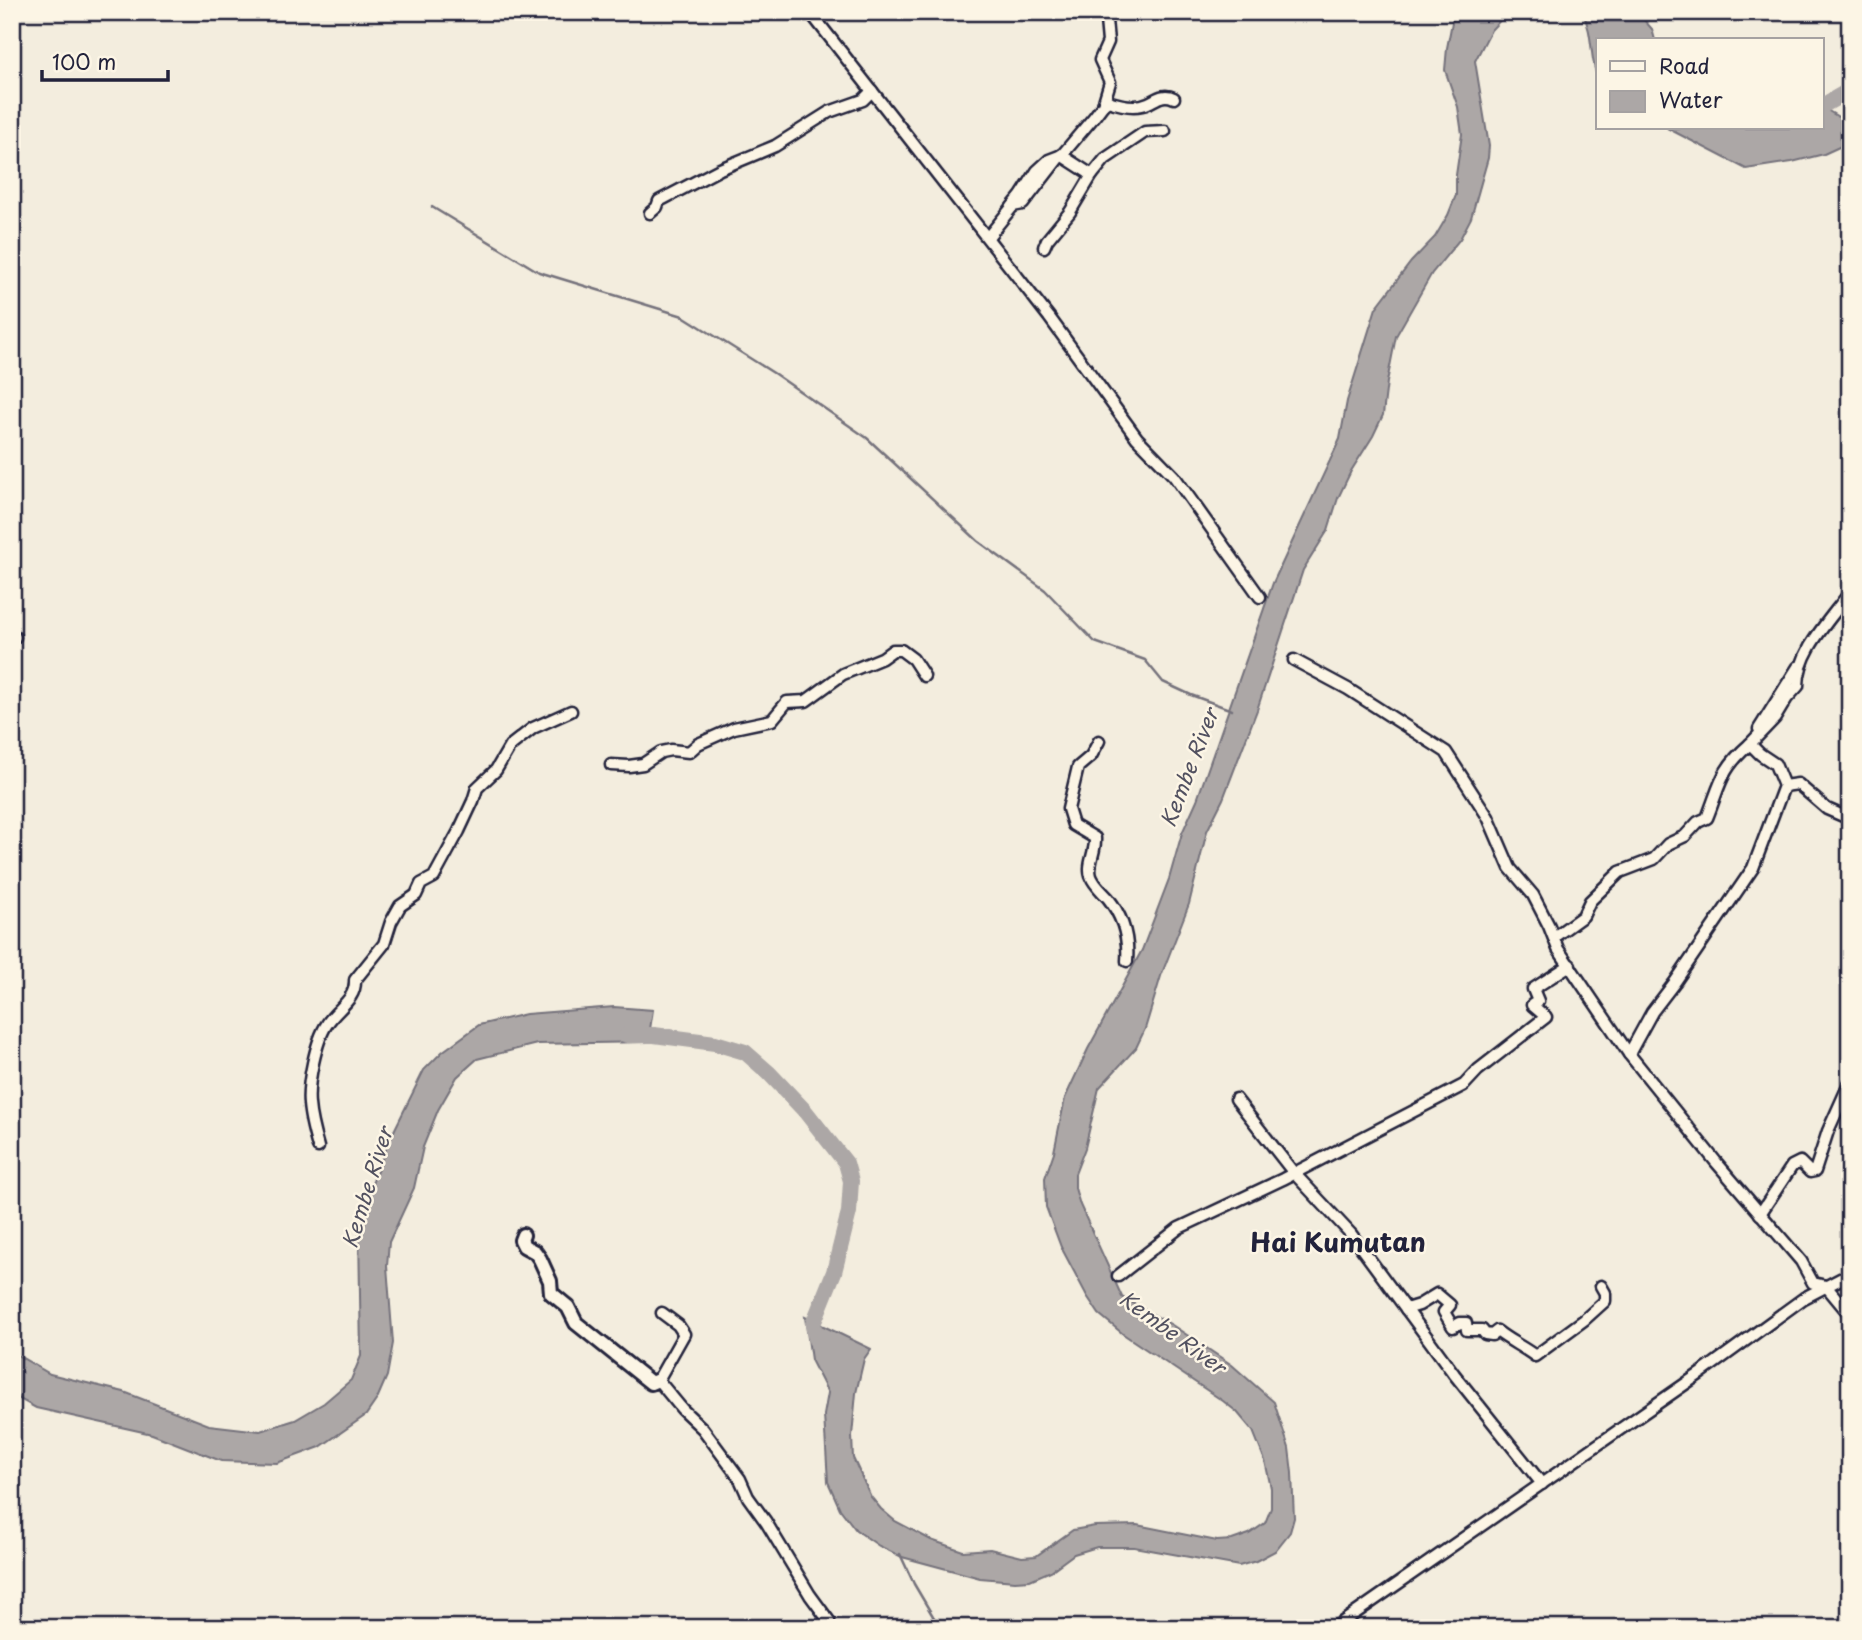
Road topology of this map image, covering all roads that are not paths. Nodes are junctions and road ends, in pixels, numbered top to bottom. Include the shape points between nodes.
1 (810, 12) edge
2 (1106, 20) dead end
3 (872, 91) junction
4 (1174, 98) dead end
5 (1103, 105) junction
6 (1166, 131) dead end
7 (1061, 155) junction
8 (1091, 175) junction
9 (650, 214) dead end
10 (988, 237) junction
11 (1044, 247) dead end
12 (1850, 593) edge
13 (1260, 597) dead end
14 (1294, 660) dead end
15 (924, 676) dead end
16 (572, 711) dead end
17 (1753, 740) junction
18 (1099, 741) dead end
19 (611, 765) dead end
20 (1784, 786) junction
21 (1850, 819) edge
22 (1554, 937) junction
23 (1127, 961) dead end
24 (1570, 965) junction
25 (1629, 1054) junction
26 (1850, 1082) edge
27 (1237, 1099) dead end
28 (318, 1147) dead end
29 (1293, 1172) junction
30 (1760, 1214) junction
31 (523, 1235) dead end
32 (1850, 1274) edge
33 (1118, 1276) dead end
34 (1601, 1286) dead end
35 (1826, 1286) junction
36 (1406, 1310) junction
37 (662, 1313) dead end
38 (1850, 1315) edge
39 (658, 1380) junction
40 (1542, 1484) junction
41 (830, 1628) edge
42 (1334, 1628) edge

1 - 3 street
2 - 5 street via 1108,42 1100,60 1110,82
3 - 9 street via 775,146 659,201
3 - 10 street
4 - 5 street via 1167,95 1146,104 1122,106 1108,101
5 - 7 street
6 - 8 street via 1145,132 1105,159
7 - 8 street
7 - 10 street via 1037,171
8 - 11 street
10 - 13 street via 1137,438 1174,476
12 - 17 street via 1824,625 1798,671 1798,686 1776,718
14 - 22 street via 1446,752 1488,817 1510,869 1533,895
15 - 19 street via 901,650 892,650 843,674 806,701 787,702 772,720 734,728 689,752 671,750 642,764
16 - 28 street via 533,728 510,746 496,770 477,788 434,877 400,906 384,944 355,979 356,989 348,1002 326,1026 317,1048 308,1100
17 - 20 street via 1760,754 1775,764
17 - 22 street via 1730,762 1707,818 1654,859 1620,872 1590,901 1583,916
18 - 23 street via 1078,767 1068,809 1073,825 1096,838 1089,869 1092,881 1120,915 1129,943
20 - 21 street via 1798,784 1827,809
20 - 25 street via 1753,868 1652,1012
22 - 24 street
24 - 25 street
24 - 29 street via 1533,989 1538,1001 1532,1005 1546,1017 1464,1085
25 - 30 street
26 - 30 street via 1815,1171 1800,1162 1792,1166
27 - 29 street
29 - 33 street via 1179,1228
29 - 36 street via 1351,1234
30 - 35 street via 1801,1261 1813,1283
31 - 39 street via 524,1247 540,1259 551,1293 568,1307 576,1323 651,1383
32 - 35 street
34 - 36 street via 1605,1301 1535,1356 1497,1331 1492,1335 1467,1330 1466,1323 1460,1322 1453,1326 1444,1312 1450,1305 1437,1294
35 - 38 street
35 - 40 street
36 - 40 street
37 - 39 street via 684,1334
39 - 41 street via 740,1479
40 - 42 street

